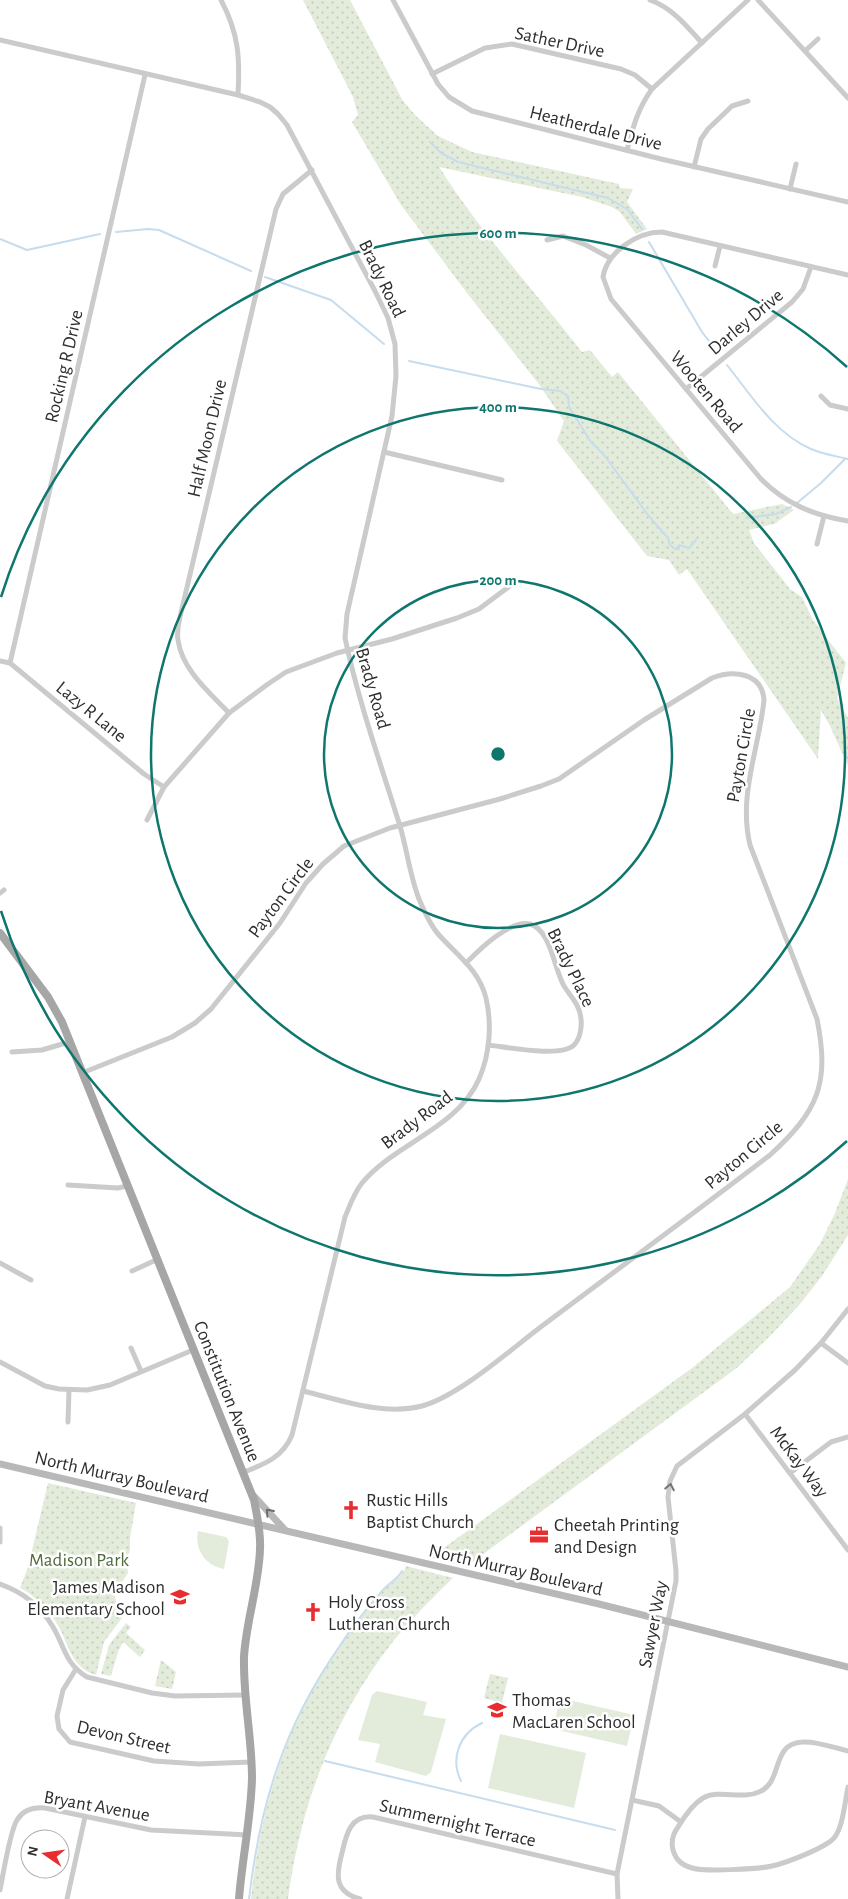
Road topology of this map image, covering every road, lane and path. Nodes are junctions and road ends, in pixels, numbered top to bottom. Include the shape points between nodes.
1 (222, 0) edge
2 (393, 0) edge
3 (650, 0) edge
4 (748, 0) edge
5 (758, 0) edge
6 (818, 39) dead end
7 (0, 40) edge
8 (702, 43) junction
9 (804, 51) junction
10 (432, 74) junction
11 (145, 75) junction
12 (652, 89) junction
13 (238, 95) junction
14 (848, 98) edge
15 (748, 101) dead end
16 (627, 150) junction
17 (796, 164) dead end
18 (694, 167) junction
19 (312, 170) junction
20 (790, 189) junction
21 (848, 202) edge
22 (546, 240) dead end
23 (720, 246) junction
24 (610, 258) junction
25 (715, 266) dead end
26 (811, 267) junction
27 (848, 276) edge
28 (686, 389) junction
29 (821, 396) dead end
30 (848, 409) edge
31 (384, 452) junction
32 (502, 480) dead end
33 (824, 516) junction
34 (848, 521) edge
35 (817, 544) dead end
36 (511, 585) dead end
37 (348, 650) junction
38 (0, 661) edge
39 (10, 663) junction
40 (229, 713) junction
41 (164, 787) junction
42 (147, 820) dead end
43 (400, 826) junction
44 (0, 933) edge
45 (466, 963) junction
46 (70, 1042) junction
47 (488, 1045) junction
48 (12, 1052) dead end
49 (82, 1073) junction
50 (68, 1185) dead end
51 (127, 1186) junction
52 (156, 1260) junction
53 (0, 1263) edge
54 (132, 1270) dead end
55 (32, 1280) dead end
56 (848, 1309) edge
57 (821, 1343) junction
58 (131, 1348) dead end
59 (193, 1350) junction
60 (0, 1362) edge
61 (848, 1363) edge
62 (141, 1371) junction
63 (69, 1390) junction
64 (302, 1391) junction
65 (745, 1414) junction
66 (68, 1422) dead end
67 (848, 1436) edge
68 (0, 1464) edge
69 (244, 1472) junction
70 (790, 1473) junction
71 (252, 1494) junction
72 (258, 1524) junction
73 (0, 1528) edge
74 (285, 1531) junction
75 (0, 1542) edge
76 (848, 1550) edge
77 (0, 1584) edge
78 (668, 1622) junction
79 (848, 1667) edge
80 (76, 1669) junction
81 (245, 1695) junction
82 (848, 1751) edge
83 (252, 1762) junction
84 (848, 1787) edge
85 (632, 1800) junction
86 (86, 1817) junction
87 (681, 1822) junction
88 (248, 1835) junction
89 (618, 1874) junction
90 (0, 1890) edge
91 (67, 1899) edge
92 (239, 1899) edge
93 (360, 1899) edge
94 (618, 1899) edge

1 - 13 street via 239,50
2 - 10 street, Heatherdale Drive
3 - 8 street via 674,13
4 - 8 street
5 - 9 street
6 - 9 street
7 - 11 street, Brady Road
8 - 12 street
9 - 14 street
10 - 12 street, Sather Drive via 486,48 512,44 621,69 635,75
10 - 16 street, Heatherdale Drive via 449,97 472,111
11 - 13 street, Brady Road
11 - 39 street, Rocking R Drive
12 - 16 street via 636,115
13 - 19 street, Brady Road via 260,102 278,114
15 - 18 street via 732,106 708,129 701,140
16 - 18 street, Heatherdale Drive
17 - 20 street
18 - 20 street, Heatherdale Drive
19 - 31 street, Brady Road via 375,291 392,331 396,376
19 - 40 street, Half Moon Drive via 283,194 276,209 180,617 178,640 184,659
20 - 21 street, Heatherdale Drive
22 - 24 street via 563,236
23 - 24 street via 654,232 645,234
23 - 25 street
23 - 26 street
24 - 28 street, Wooten Road via 603,277 611,299
26 - 27 street
26 - 28 street, Darley Drive via 804,288 792,302
28 - 33 street, Wooten Road via 768,487 784,500
29 - 30 street via 830,404
31 - 32 street
31 - 37 street, Brady Road via 346,614
33 - 34 street, Wooten Road
33 - 35 street
36 - 37 street via 479,609 457,618
37 - 40 street via 286,672
37 - 43 street, Brady Road
38 - 39 street, Lazy R Lane
39 - 41 street, Lazy R Lane
40 - 41 street
41 - 42 street
43 - 45 street, Brady Road via 416,891 426,913 438,934
43 - 49 street, Payton Circle via 344,846 323,864 306,883 280,923 196,1023 172,1037
43 - 64 street, Payton Circle via 552,782 712,678 736,673 752,679 761,688 764,700 747,791 747,835 817,1019 823,1058 820,1085 801,1123 770,1155 448,1395 422,1406 393,1409 359,1405
44 - 46 main road, Constitution Avenue via 48,997
45 - 47 street, Brady Road via 486,997
45 - 47 street, Brady Place via 484,945 517,924 531,924 547,941 563,985 580,1011 577,1041 566,1050
46 - 48 street via 42,1050
46 - 49 main road, Constitution Avenue
47 - 64 street, Brady Road via 479,1079 466,1100 444,1120 382,1163 355,1192 345,1217
49 - 51 main road, Constitution Avenue
50 - 51 street
51 - 52 main road, Constitution Avenue
52 - 54 street
52 - 59 main road, Constitution Avenue
53 - 55 street
56 - 57 street, Sawyer Way
57 - 61 street
57 - 65 street, Sawyer Way
58 - 62 street
59 - 62 street
59 - 69 main road, Constitution Avenue
60 - 63 street via 45,1386
62 - 63 street via 94,1390
63 - 66 street
64 - 69 street, Brady Road via 292,1435 285,1450
65 - 70 street, McKay Way
78 -> 65 street, Sawyer Way via 676,1571 668,1497 670,1481 684,1459
67 - 70 street via 831,1442
68 - 72 main road, North Murray Boulevard
69 - 71 main road, Constitution Avenue
70 - 76 street, McKay Way
71 - 72 main road, Constitution Avenue
74 -> 71 main road
72 - 74 main road, North Murray Boulevard
72 - 81 main road, Constitution Avenue via 259,1561 245,1644
73 - 75 street
74 - 78 main road, North Murray Boulevard
77 - 80 street via 20,1592 42,1611
78 - 79 main road, North Murray Boulevard
78 - 85 street, Sawyer Way
80 - 81 street via 93,1679 161,1694
80 - 83 street, Devon Street via 63,1690 57,1716 59,1729 70,1742 154,1761 185,1764
81 - 83 main road, Constitution Avenue
82 - 87 street via 796,1742 784,1751 765,1789 759,1793 705,1797
83 - 88 main road, Constitution Avenue
84 - 87 street via 835,1836 823,1846 772,1866 687,1867 678,1860 672,1846 673,1836
85 - 87 street via 659,1806
85 - 89 street, Sawyer Way
86 - 88 street, Bryant Avenue via 151,1830
86 - 90 street, Bryant Avenue via 38,1808 21,1815 15,1825
86 - 91 street
88 - 92 main road, Constitution Avenue
89 - 93 street, Summernight Terrace via 365,1817 349,1828 337,1871 344,1891
89 - 94 street, Sawyer Way

